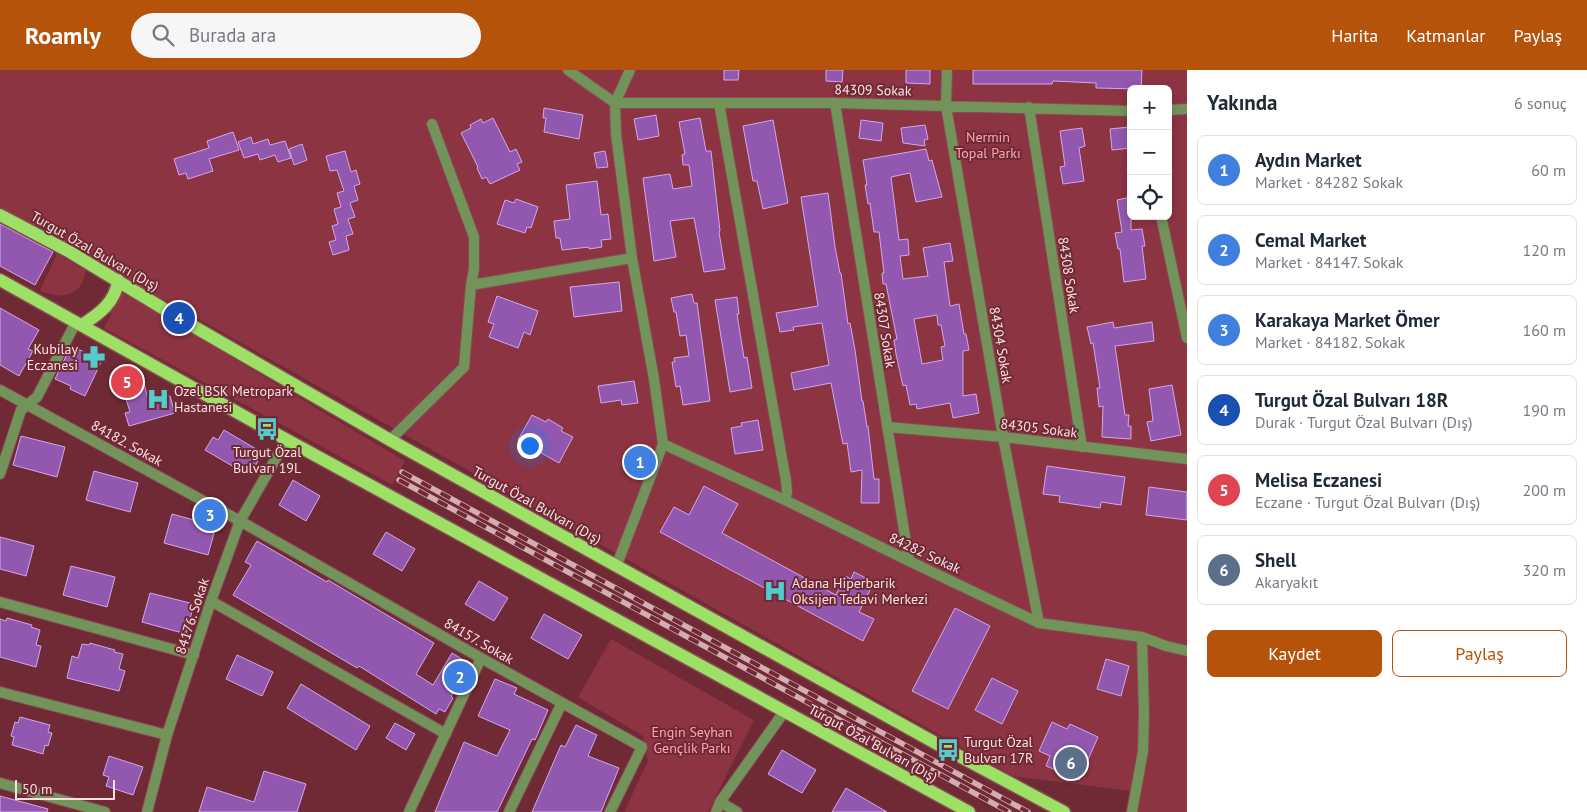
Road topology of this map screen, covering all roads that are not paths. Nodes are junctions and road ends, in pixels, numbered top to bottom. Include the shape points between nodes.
1 (568, 70) edge
2 (630, 70) edge
3 (947, 70) edge
4 (615, 102) junction
5 (719, 103) junction
6 (835, 103) junction
7 (946, 106) junction
8 (1029, 107) junction
9 (1187, 109) edge
10 (1172, 110) edge
11 (1127, 111) edge
12 (432, 124) dead end
13 (0, 216) edge
14 (1161, 220) edge
15 (632, 258) junction
16 (0, 280) edge
17 (118, 280) junction
18 (471, 285) junction
19 (79, 323) junction
20 (1187, 338) edge
21 (0, 390) edge
22 (27, 404) junction
23 (887, 427) junction
24 (1003, 437) junction
25 (287, 439) junction
26 (390, 440) junction
27 (663, 444) junction
28 (1082, 447) junction
29 (1187, 459) edge
30 (0, 474) edge
31 (785, 500) junction
32 (240, 521) junction
33 (909, 561) junction
34 (616, 567) junction
35 (211, 601) junction
36 (0, 602) edge
37 (1039, 623) junction
38 (1142, 637) junction
39 (1187, 651) edge
40 (194, 655) junction
41 (481, 658) junction
42 (0, 692) edge
43 (562, 703) junction
44 (784, 712) junction
45 (446, 734) junction
46 (168, 735) junction
47 (0, 783) edge
48 (718, 807) edge
49 (105, 812) edge
50 (148, 812) edge
51 (409, 812) edge
52 (509, 812) edge
53 (610, 812) edge
54 (737, 812) edge
55 (969, 812) edge
56 (1064, 812) edge
57 (1132, 812) edge

1 - 4 street
2 - 4 street
3 - 7 street, 84304 Sokak
4 - 5 street, 84309 Sokak
4 - 15 street
5 - 6 street, 84309 Sokak
5 - 31 street via 786,481
6 - 7 street, 84309 Sokak
6 - 23 street, 84307 Sokak
7 - 8 street, 84309 Sokak
7 - 24 street, 84304 Sokak
8 - 11 street, 84309 Sokak
8 - 28 street, 84308 Sokak
9 - 10 street
12 - 18 street via 474,237
13 - 17 main road, Turgut Özal Bulvarı (Dış)
14 - 20 street
15 - 18 street
15 - 27 street
16 - 19 main road, Turgut Özal Bulvarı (Dış)
17 - 19 main road via 112,299 100,313
17 - 26 main road, Turgut Özal Bulvarı (Dış)
18 - 26 street via 464,367
19 - 22 street via 37,397
19 - 25 main road, Turgut Özal Bulvarı (Dış)
21 - 22 street, 84182. Sokak
22 - 30 street via 21,410
22 - 32 street, 84182. Sokak
23 - 24 street, 84305 Sokak
23 - 33 street, 84307 Sokak
24 - 28 street, 84305 Sokak
24 - 37 street, 84304 Sokak
25 - 32 street, 84176. Sokak
25 - 44 main road, Turgut Özal Bulvarı (Dış)
26 - 34 main road, Turgut Özal Bulvarı (Dış)
27 - 31 street, 84282 Sokak
27 - 34 street
28 - 29 street, 84305 Sokak
31 - 33 street, 84282 Sokak
32 - 35 street, 84176. Sokak
32 - 41 street, 84157. Sokak
33 - 37 street, 84282 Sokak
34 - 56 main road, Turgut Özal Bulvarı (Dış)
35 - 40 street, 84176. Sokak
35 - 45 street
36 - 40 street
37 - 38 street, 84282 Sokak
38 - 39 street, 84282 Sokak
38 - 57 street via 1143,751
40 - 46 street, 84176. Sokak
41 - 43 street, 84157. Sokak
41 - 45 street
42 - 46 street
43 - 52 street
43 - 53 street, 84157. Sokak via 642,747
44 - 48 street
44 - 55 main road, Turgut Özal Bulvarı (Dış)
45 - 51 street
46 - 50 street, 84176. Sokak
47 - 49 street
48 - 54 street

